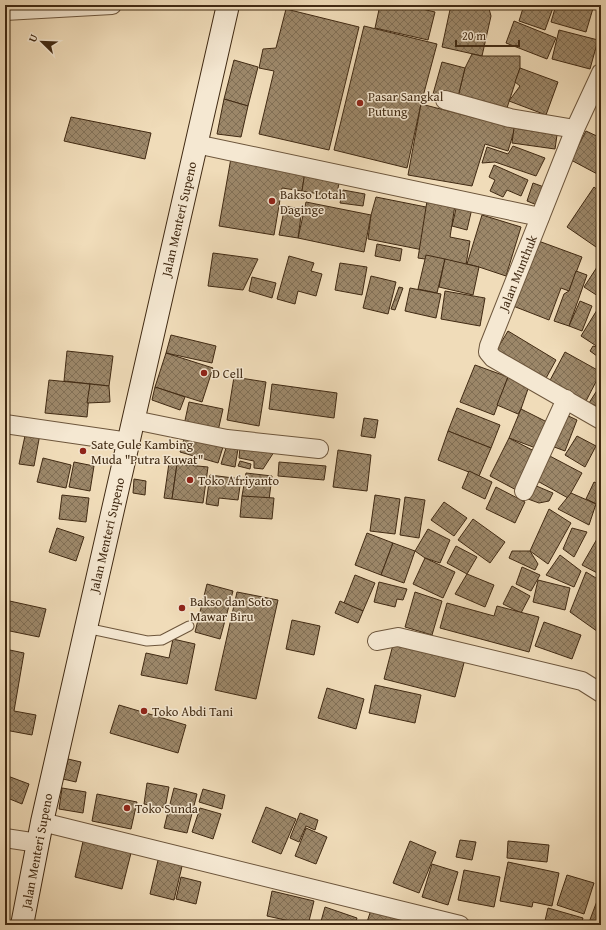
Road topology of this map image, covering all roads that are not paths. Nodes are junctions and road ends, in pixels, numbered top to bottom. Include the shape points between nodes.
1 (112, 5) edge
2 (228, 5) edge
3 (5, 11) edge
4 (601, 73) edge
5 (445, 100) dead end
6 (575, 129) junction
7 (196, 144) junction
8 (540, 217) junction
9 (566, 399) junction
10 (134, 420) junction
11 (601, 420) edge
12 (5, 424) edge
13 (129, 442) junction
14 (319, 449) dead end
15 (524, 491) dead end
16 (189, 626) dead end
17 (86, 628) junction
18 (377, 641) dead end
19 (601, 693) edge
20 (42, 822) junction
21 (5, 838) edge
22 (38, 843) junction
23 (22, 925) edge
24 (460, 925) edge

1 - 3 street
2 - 7 main road, Jalan Menteri Supeno
4 - 6 street, Jalan Munthuk
5 - 6 street via 510,118
6 - 8 street, Jalan Munthuk
7 - 8 street
7 - 10 main road, Jalan Menteri Supeno
8 - 9 street, Jalan Munthuk via 488,352 493,358
9 - 11 street, Jalan Munthuk
9 - 15 street
10 - 13 main road, Jalan Menteri Supeno
10 - 14 street via 227,439
12 - 13 street
13 - 17 main road, Jalan Menteri Supeno
16 - 17 lane via 162,640 147,641
17 - 20 main road, Jalan Menteri Supeno
18 - 19 street via 398,637 582,681
20 - 22 main road, Jalan Menteri Supeno
20 - 24 street
21 - 22 street
22 - 23 main road, Jalan Menteri Supeno

